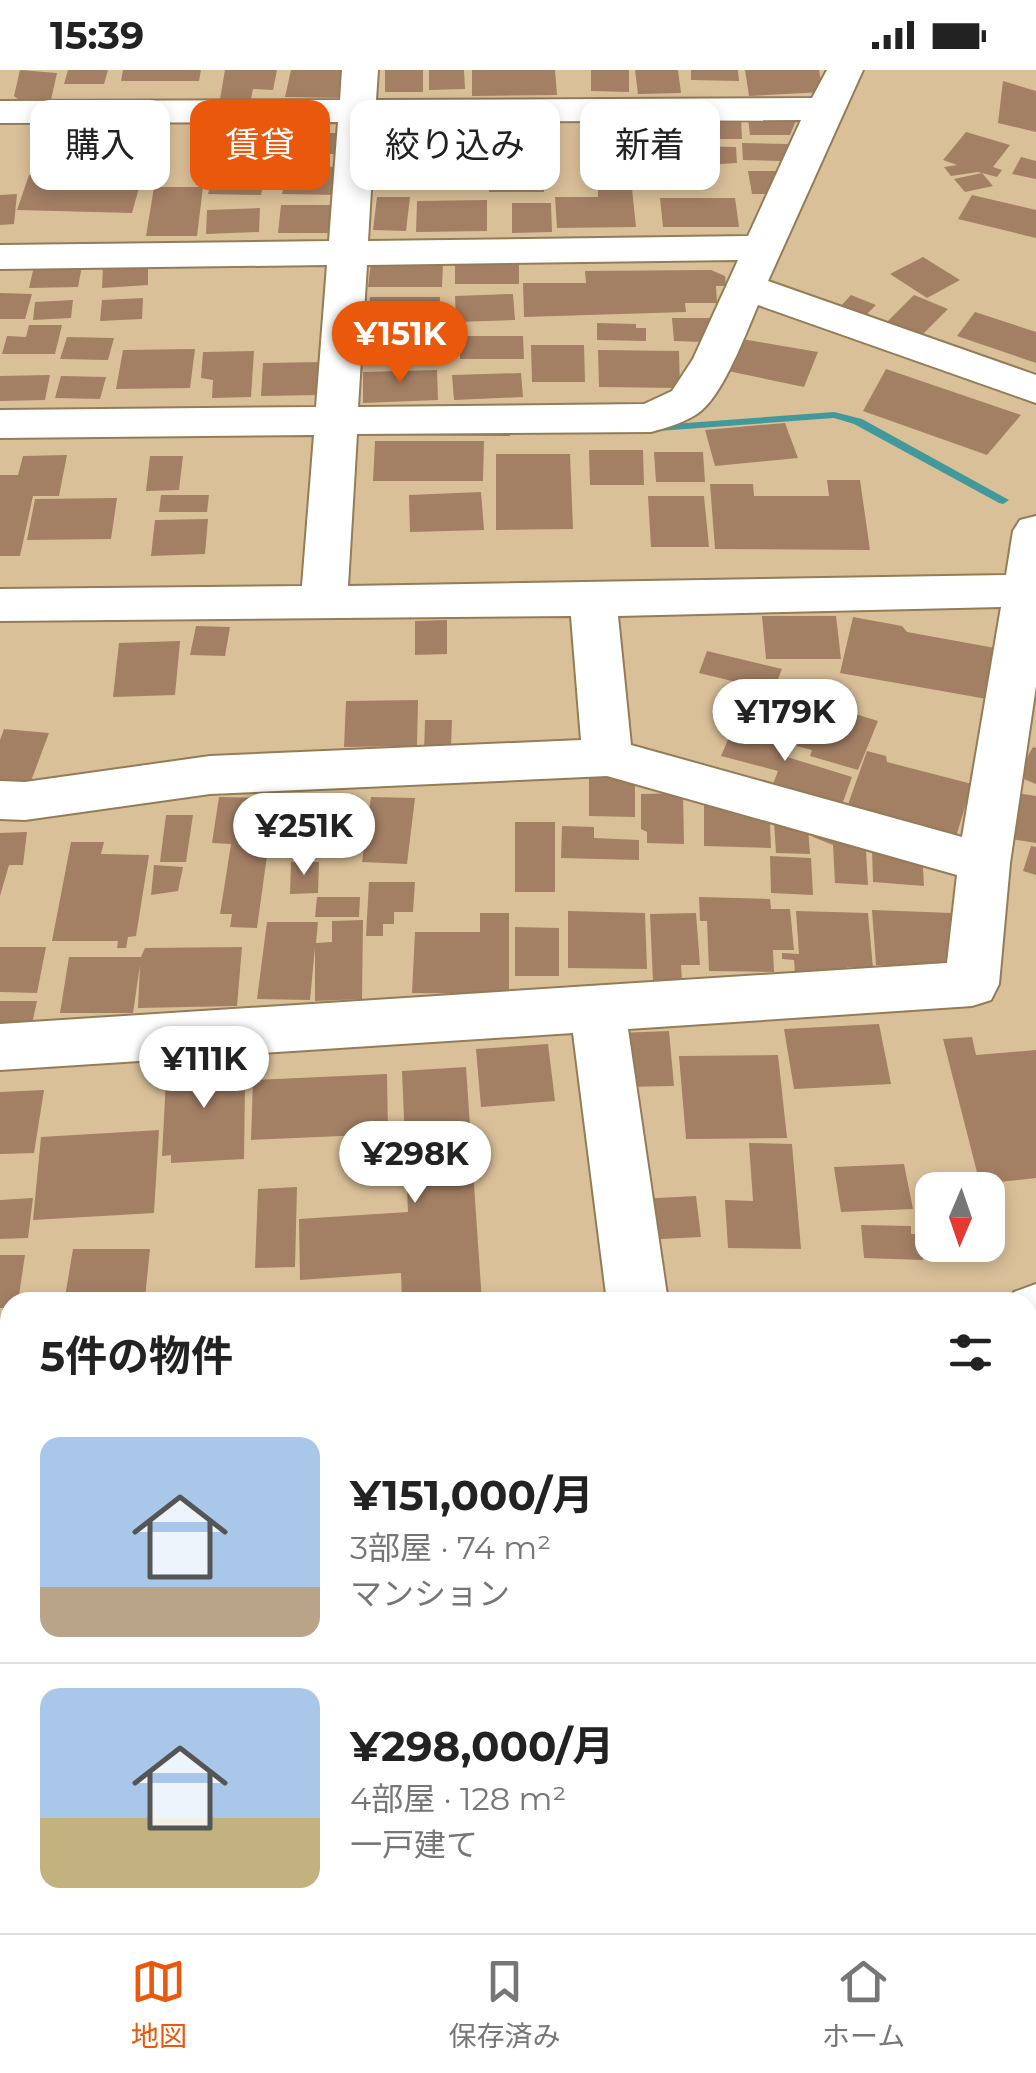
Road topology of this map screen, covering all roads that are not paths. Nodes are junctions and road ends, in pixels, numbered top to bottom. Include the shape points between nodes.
1 (844, 70) edge
2 (359, 90) edge
3 (824, 109) junction
4 (0, 112) edge
5 (766, 248) junction
6 (349, 250) junction
7 (0, 256) edge
8 (747, 287) junction
9 (1036, 390) edge
10 (336, 421) junction
11 (0, 424) edge
12 (1036, 531) edge
13 (1030, 590) edge
14 (324, 600) junction
15 (593, 600) junction
16 (0, 605) edge
17 (1021, 726) edge
18 (608, 757) junction
19 (0, 800) edge
20 (984, 863) junction
21 (597, 1008) junction
22 (0, 1047) edge
23 (637, 1292) edge

1 - 3 street
2 - 3 street
2 - 4 street
2 - 6 street
3 - 5 street
5 - 6 street
5 - 8 street
6 - 7 street
6 - 10 street
8 - 9 street
8 - 10 street via 687,401 652,418
10 - 11 street
10 - 14 street
12 - 13 street
13 - 15 street
13 - 17 street
14 - 15 street
14 - 16 street
15 - 18 street
17 - 20 street
18 - 19 street via 210,776
18 - 20 street
20 - 21 street via 972,984
21 - 22 street
21 - 23 street

